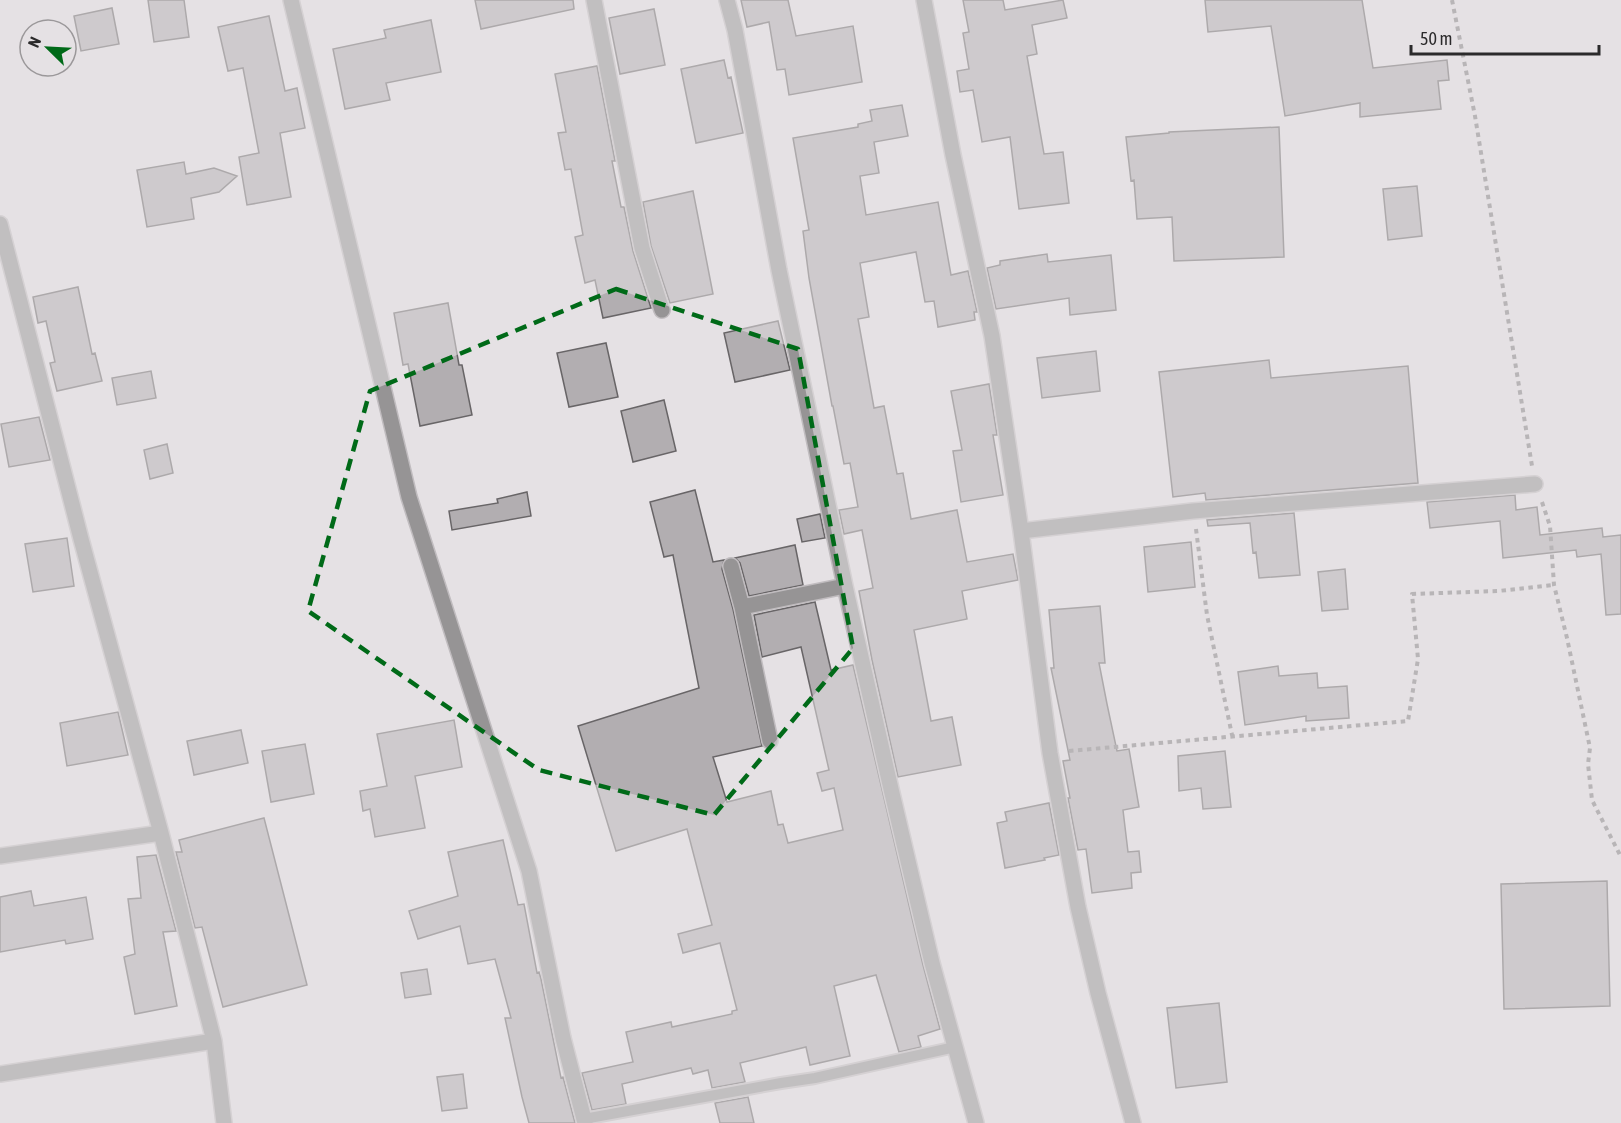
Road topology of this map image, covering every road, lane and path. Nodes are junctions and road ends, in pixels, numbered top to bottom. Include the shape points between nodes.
1 (291, 0) edge
2 (594, 0) edge
3 (727, 0) edge
4 (924, 0) edge
5 (1452, 0) edge
6 (0, 224) edge
7 (662, 310) dead end
8 (1535, 484) junction
9 (1193, 511) junction
10 (1021, 531) junction
11 (731, 566) dead end
12 (1554, 585) junction
13 (845, 586) junction
14 (742, 607) junction
15 (1232, 735) junction
16 (771, 741) dead end
17 (1050, 753) junction
18 (161, 832) junction
19 (0, 856) edge
20 (1621, 857) edge
21 (214, 1041) junction
22 (955, 1047) junction
23 (0, 1074) edge
24 (585, 1121) edge
25 (224, 1123) edge
26 (976, 1123) edge
27 (1134, 1123) edge

1 - 24 street via 410,497 529,871 563,1038
2 - 7 street via 642,248
3 - 13 street
4 - 10 street via 992,336
5 - 8 path
6 - 18 street
8 - 9 street
8 - 12 path via 1550,526
9 - 10 street
9 - 15 path via 1207,615
10 - 17 street
11 - 14 street
12 - 15 path via 1412,594 1418,659 1408,721
12 - 20 path via 1590,748 1592,800
13 - 14 street
13 - 22 street via 929,951
14 - 16 street
15 - 17 path
17 - 27 street via 1095,982
18 - 19 street
18 - 21 street
21 - 23 street
21 - 25 street
22 - 24 lane
22 - 26 street

